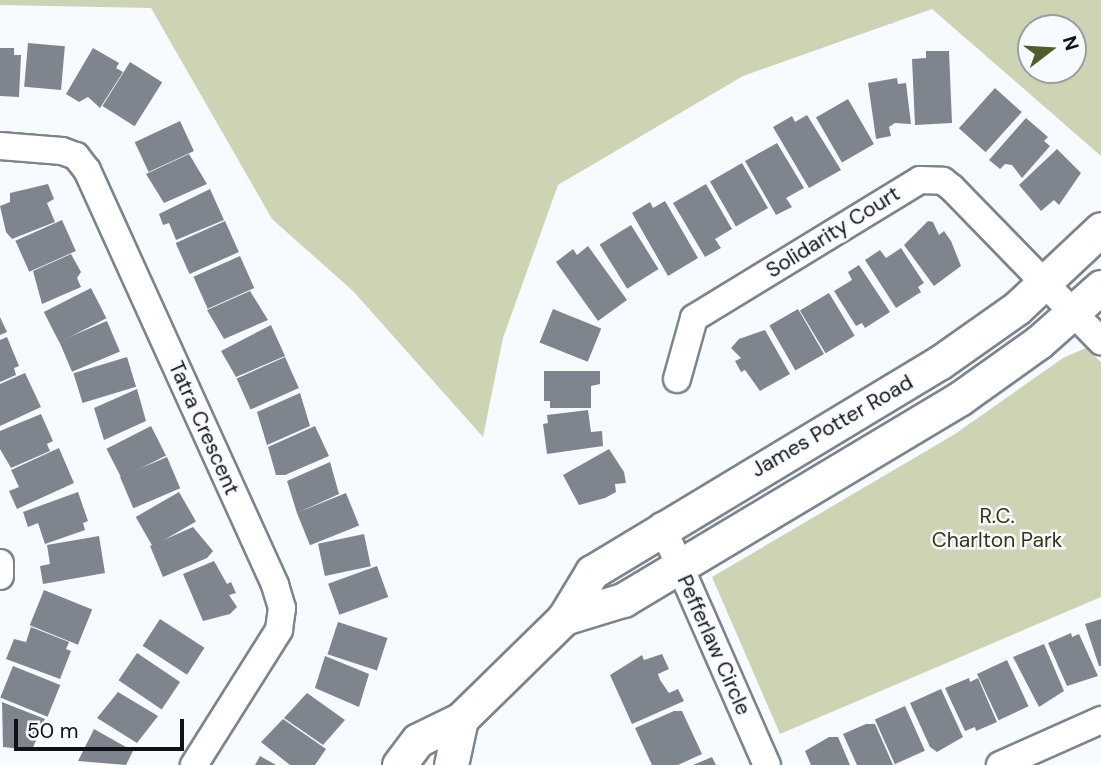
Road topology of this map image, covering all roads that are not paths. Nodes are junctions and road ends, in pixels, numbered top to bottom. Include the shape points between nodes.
1 (0, 146) edge
2 (1101, 229) edge
3 (1043, 285) junction
4 (1101, 287) edge
5 (1072, 313) junction
6 (1101, 341) edge
7 (677, 379) dead end
8 (662, 526) junction
9 (0, 563) edge
10 (679, 564) junction
11 (0, 576) edge
12 (564, 618) junction
13 (461, 719) junction
14 (1101, 720) edge
15 (194, 765) edge
16 (399, 765) edge
17 (451, 765) edge
18 (767, 765) edge
19 (1000, 765) edge

1 - 15 street, Tatra Crescent via 62,150 76,156 87,170 275,585 282,608 279,630
2 - 3 main road, James Potter Road
3 - 5 street, Solidarity Court
3 - 7 street, Solidarity Court via 952,188 943,181 920,180 694,318
3 - 8 main road, James Potter Road via 909,382
4 - 5 main road, James Potter Road
5 - 6 street, Solidarity Court
5 - 10 main road, James Potter Road via 959,399
8 - 10 street, Pefferlaw Circle
8 - 12 main road, James Potter Road via 592,572
9 - 11 street
10 - 12 main road, James Potter Road via 622,600
10 - 18 street, Pefferlaw Circle
12 - 13 main road, James Potter Road
13 - 16 main road, James Potter Road via 418,740
13 - 17 main road
14 - 19 street

